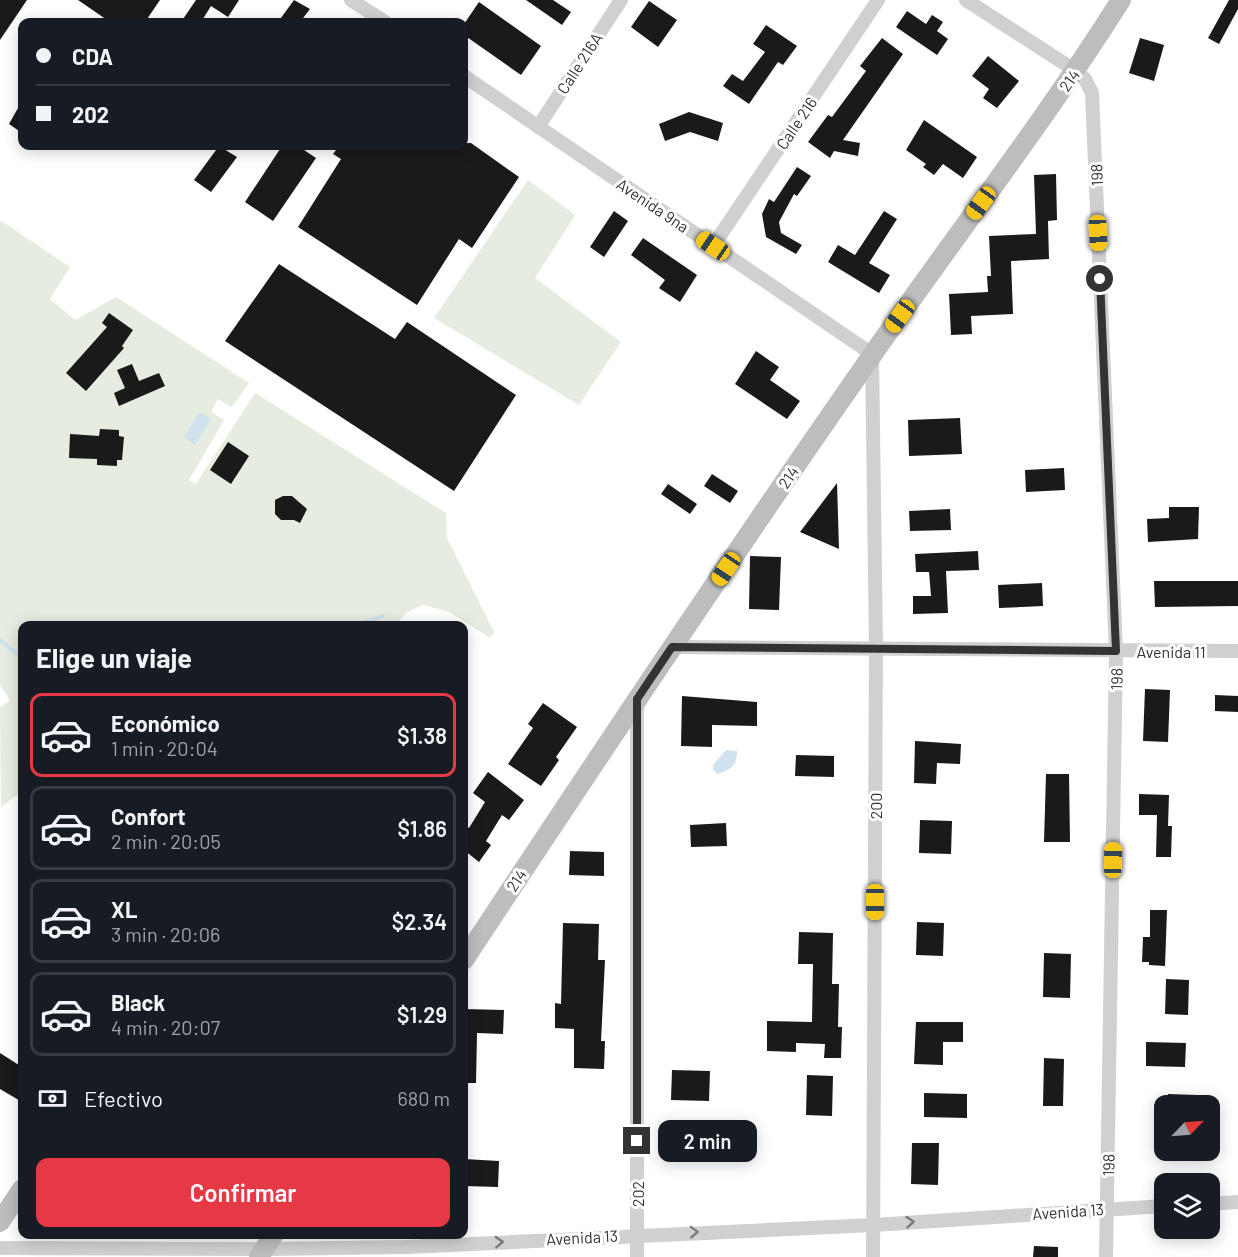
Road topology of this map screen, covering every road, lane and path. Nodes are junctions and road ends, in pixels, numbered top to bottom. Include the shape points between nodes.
1 (621, 0) edge
2 (878, 0) edge
3 (966, 0) edge
4 (1120, 0) edge
5 (360, 2) edge
6 (380, 18) edge
7 (1076, 71) junction
8 (468, 79) edge
9 (538, 127) junction
10 (713, 246) junction
11 (872, 354) junction
12 (672, 647) junction
13 (876, 648) junction
14 (1116, 651) junction
15 (1238, 651) edge
16 (637, 699) junction
17 (468, 954) edge
18 (18, 1195) edge
19 (1238, 1202) edge
20 (1220, 1203) edge
21 (1154, 1206) edge
22 (1107, 1208) junction
23 (0, 1222) edge
24 (874, 1225) junction
25 (637, 1234) junction
26 (407, 1246) edge
27 (266, 1247) edge
28 (0, 1248) edge
29 (637, 1257) edge
30 (873, 1257) edge
31 (1106, 1257) edge

1 - 9 street, Calle 216A
2 - 10 street, Calle 216
3 - 7 street
4 - 7 street, 214
5 - 6 street
7 - 11 street, 214
7 - 14 street, 198 via 1092,93
8 - 9 street, Avenida 9na
9 - 10 street, Avenida 9na
10 - 11 street, Avenida 9na
11 - 12 street, 214
11 - 13 street, 200
12 - 13 street, Avenida 11
12 - 16 street, 214
13 - 14 street, Avenida 11
13 - 24 street, 200
14 - 15 street, Avenida 11
14 - 22 street, 198
16 - 17 street, 214
16 - 25 street, 202
18 - 23 street
19 - 20 street
21 - 22 street, Avenida 13
24 -> 22 street, Avenida 13
22 - 31 street, 198
25 -> 24 street, Avenida 13
24 - 30 street, 200
26 -> 25 street, Avenida 13
25 - 29 street, 202
26 - 27 street, Avenida 13
27 - 28 street, Avenida 13

